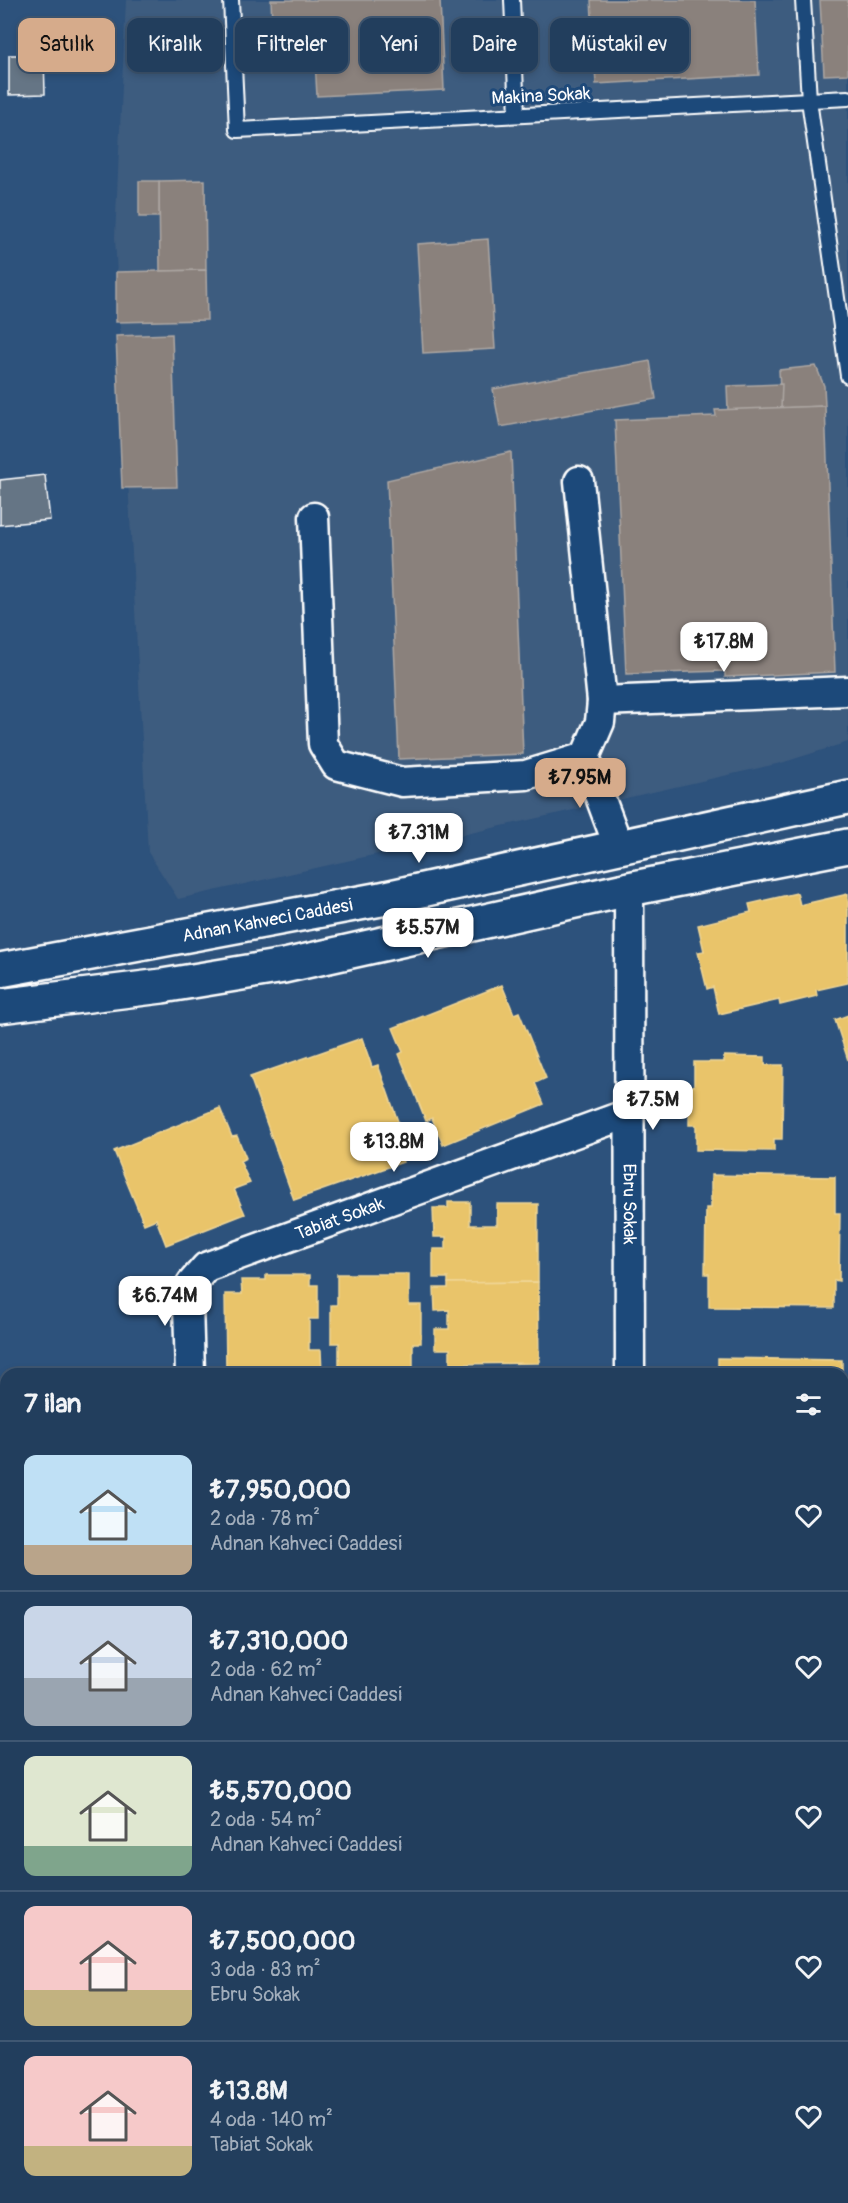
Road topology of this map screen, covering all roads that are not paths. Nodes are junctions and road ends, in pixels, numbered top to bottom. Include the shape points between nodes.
1 (231, 0) edge
2 (512, 0) edge
3 (803, 0) edge
4 (848, 98) edge
5 (809, 100) junction
6 (517, 115) junction
7 (848, 376) edge
8 (579, 481) dead end
9 (314, 517) dead end
10 (848, 691) edge
11 (602, 701) junction
12 (585, 757) junction
13 (848, 797) edge
14 (618, 845) junction
15 (848, 846) edge
16 (629, 889) junction
17 (0, 970) edge
18 (0, 1006) edge
19 (630, 1113) junction
20 (190, 1368) edge
21 (630, 1368) edge

1 - 6 lane, Makina Sokak via 237,130
2 - 6 lane
3 - 5 lane
4 - 5 lane, Makina Sokak
5 - 6 lane, Makina Sokak
5 - 7 lane
8 - 11 street
9 - 12 street via 322,744 336,765 402,782 526,775
10 - 11 street
11 - 12 street via 600,722
12 - 14 street
13 - 14 main road, Adnan Kahveci Caddesi
14 - 17 main road, Adnan Kahveci Caddesi via 381,898
15 - 16 main road
16 - 18 main road via 284,966
16 - 19 street, Ebru Sokak
19 - 20 street, Tabiat Sokak via 206,1267 191,1284
19 - 21 street, Ebru Sokak

